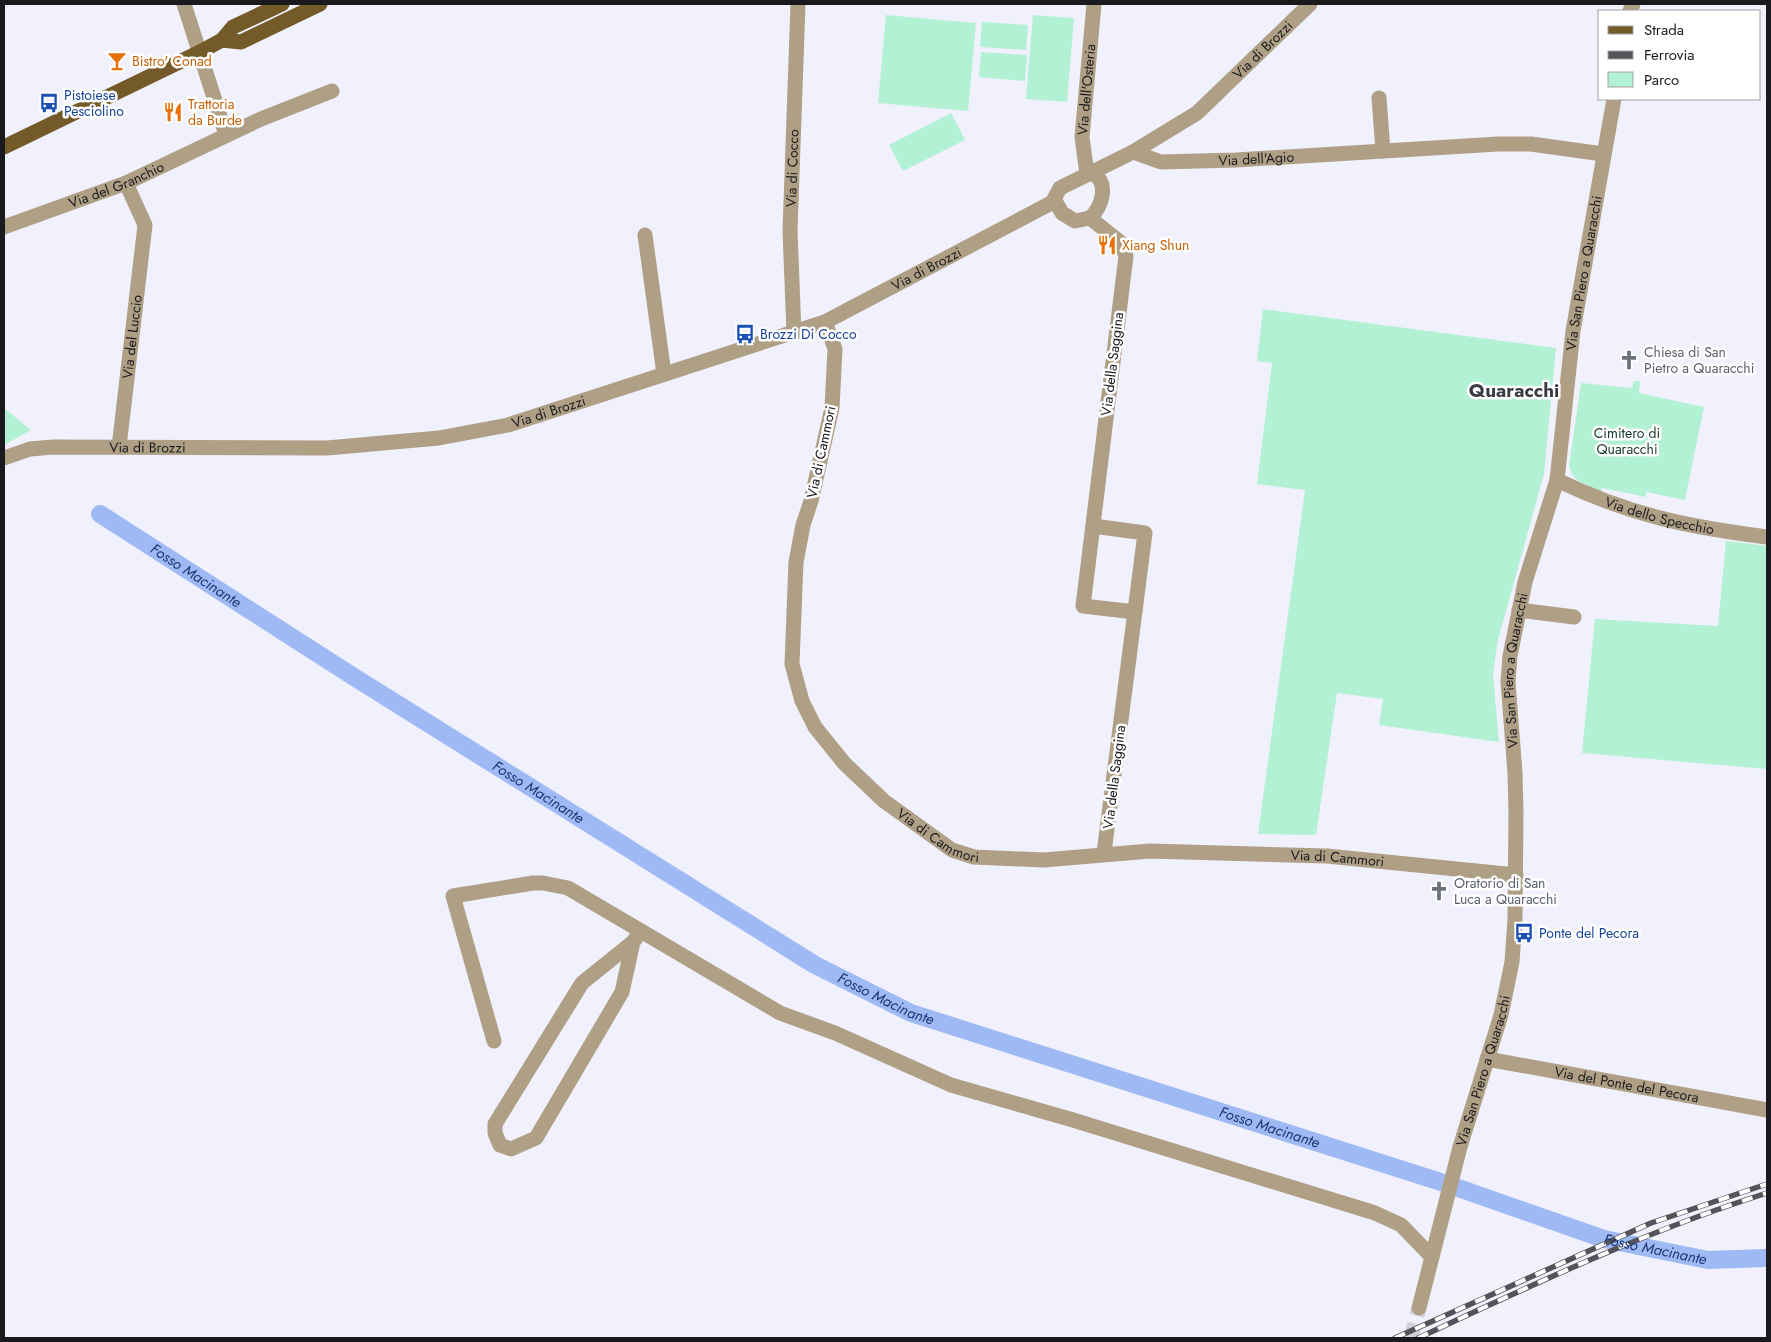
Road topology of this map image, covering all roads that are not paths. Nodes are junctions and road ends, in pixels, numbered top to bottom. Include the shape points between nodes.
1 (184, 4) edge
2 (282, 4) edge
3 (320, 4) edge
4 (798, 4) edge
5 (1094, 4) edge
6 (1310, 4) edge
7 (222, 40) junction
8 (200, 52) junction
9 (332, 91) dead end
10 (1379, 98) dead end
11 (1614, 100) edge
12 (226, 134) junction
13 (4, 147) edge
14 (1382, 151) junction
15 (1133, 152) junction
16 (1603, 154) junction
17 (1087, 174) junction
18 (126, 183) junction
19 (1054, 201) junction
20 (1090, 218) junction
21 (4, 227) edge
22 (645, 235) dead end
23 (825, 322) junction
24 (794, 333) junction
25 (664, 374) junction
26 (119, 447) junction
27 (4, 458) edge
28 (1557, 480) junction
29 (1093, 526) junction
30 (1767, 537) edge
31 (1519, 610) junction
32 (1135, 612) junction
33 (1574, 617) dead end
34 (1104, 853) junction
35 (1516, 875) junction
36 (637, 936) junction
37 (494, 1041) dead end
38 (1486, 1059) junction
39 (1767, 1110) edge
40 (1436, 1243) junction
41 (1419, 1308) tunnel mouth

1 - 8 street
2 - 7 main road via 233,27
3 - 7 main road via 241,42
4 - 24 street, Via di Cocco via 790,231
5 - 17 street, Via dell'Osteria via 1082,137
6 - 15 street, Via di Brozzi via 1197,113
7 - 8 main road
8 - 12 street
8 - 13 main road
9 - 12 street, Via del Granchio
10 - 14 street
11 - 16 street, Via San Piero a Quaracchi
12 - 18 street, Via del Granchio
14 - 15 street, Via dell'Agio via 1161,162
14 - 16 street, Via dell'Agio via 1516,144
15 - 17 street, Via di Brozzi
16 - 28 street, Via San Piero a Quaracchi via 1573,332
17 - 19 street, Via di Brozzi via 1057,190
17 - 20 street via 1096,175 1102,193 1099,207
18 - 21 street, Via del Granchio
18 - 26 street, Via del Luccio via 145,225
19 - 20 street via 1067,218 1081,221
19 - 23 street, Via di Brozzi
20 - 29 street, Via della Saggina via 1120,242 1126,256
22 - 25 street
23 - 24 street, Via di Brozzi
23 - 34 street, Via di Cammori via 836,349 832,408 801,534 794,604 792,664 810,720 868,788 962,854 1044,860
24 - 25 street, Via di Brozzi
25 - 26 street, Via di Brozzi via 508,425 446,437 327,448
26 - 27 street, Via di Brozzi via 53,447
28 - 30 street, Via dello Specchio via 1612,505 1642,514 1720,531
28 - 31 street, Via San Piero a Quaracchi
29 - 32 street, Via della Saggina via 1083,606
29 - 32 street, Via della Saggina via 1146,533
31 - 33 street
31 - 35 street, Via San Piero a Quaracchi via 1508,682 1515,773
32 - 34 street, Via della Saggina
34 - 35 street, Via di Cammori via 1150,851 1327,856
35 - 38 street, Via San Piero a Quaracchi via 1512,962 1501,1015
36 - 36 street via 622,992 536,1138 511,1149 500,1145 495,1124 582,982
36 - 37 street via 568,888 543,883 453,896
36 - 40 street via 780,1013 951,1085 1375,1213
38 - 39 street, Via del Ponte del Pecora
38 - 40 street, Via San Piero a Quaracchi
40 - 41 street, Via San Piero a Quaracchi

